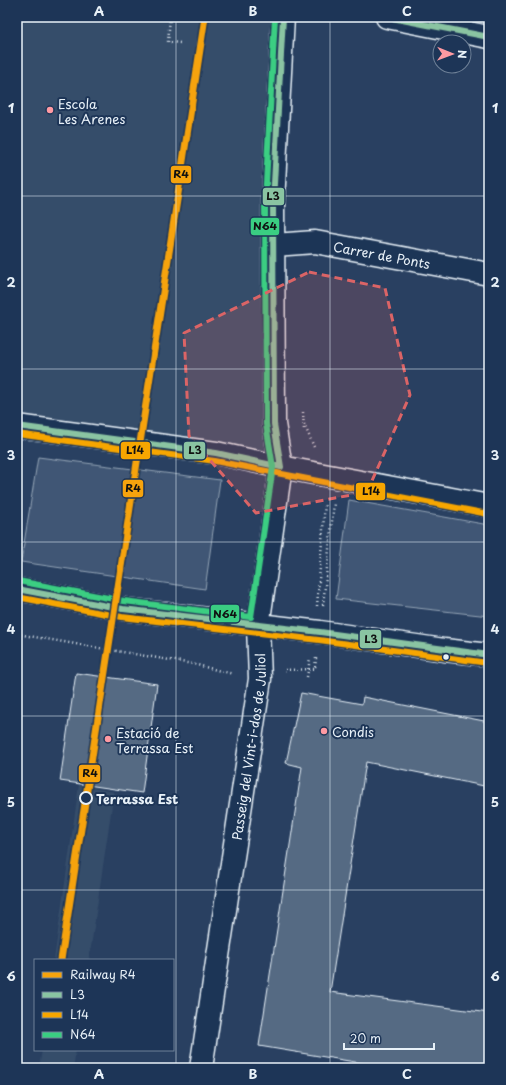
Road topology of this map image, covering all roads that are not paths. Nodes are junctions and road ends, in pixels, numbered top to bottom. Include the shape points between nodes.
1 (283, 17) edge
2 (387, 17) edge
3 (489, 37) edge
4 (274, 245) junction
5 (489, 274) edge
6 (17, 426) edge
7 (281, 467) junction
8 (489, 506) edge
9 (17, 589) edge
10 (258, 626) junction
11 (489, 655) edge
12 (201, 1068) edge

1 - 4 street, Passeig del Vint-i-dos de Juliol via 273,202
2 - 3 street
4 - 5 street, Carrer de Ponts via 316,242
4 - 7 street, Passeig del Vint-i-dos de Juliol via 274,424
6 - 7 street via 209,452
7 - 8 street
7 - 10 street, Passeig del Vint-i-dos de Juliol
9 - 10 street via 123,609
10 - 11 street via 314,631
10 - 12 street, Passeig del Vint-i-dos de Juliol via 260,679

